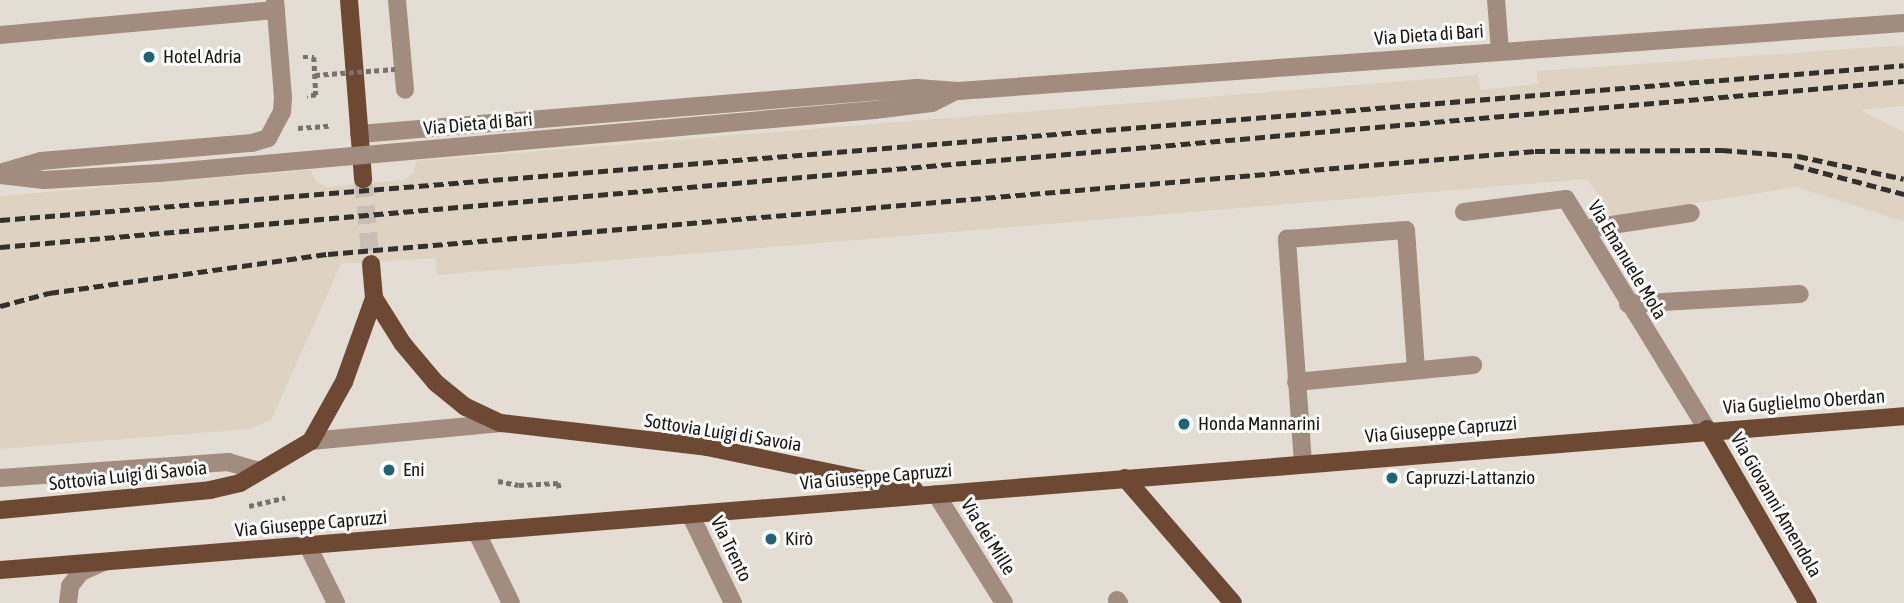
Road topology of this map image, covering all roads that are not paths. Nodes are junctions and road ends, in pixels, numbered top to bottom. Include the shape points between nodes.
1 (349, 0) edge
2 (397, 0) edge
3 (1496, 0) edge
4 (276, 5) edge
5 (1904, 23) edge
6 (0, 35) edge
7 (1500, 51) junction
8 (405, 90) dead end
9 (958, 91) junction
10 (359, 134) junction
11 (0, 174) edge
12 (363, 179) tunnel mouth
13 (1472, 208) dead end
14 (1691, 213) dead end
15 (1585, 229) junction
16 (371, 264) tunnel mouth
17 (1800, 294) dead end
18 (374, 298) junction
19 (1628, 304) junction
20 (1473, 365) dead end
21 (1416, 369) junction
22 (1297, 382) junction
23 (1904, 416) edge
24 (501, 423) junction
25 (1707, 429) junction
26 (311, 441) junction
27 (1304, 463) junction
28 (256, 470) junction
29 (0, 478) edge
30 (1125, 478) junction
31 (936, 494) junction
32 (0, 510) edge
33 (690, 514) junction
34 (476, 531) junction
35 (308, 546) junction
36 (104, 561) junction
37 (0, 570) edge
38 (68, 603) edge
39 (336, 603) edge
40 (511, 603) edge
41 (733, 603) edge
42 (1004, 603) edge
43 (1233, 603) edge
44 (1808, 603) edge

1 - 10 main road
2 - 8 street
3 - 7 street
4 - 6 street
4 - 11 street, Via Dieta di Bari via 283,97 282,112 268,138 252,144 41,160
5 - 7 street, Via Dieta di Bari
7 - 9 street, Via Dieta di Bari
9 - 10 street, Via Dieta di Bari via 917,88
9 - 11 street, Via Dieta di Bari, bridge via 932,103 874,110 160,173 44,180
10 - 12 main road
13 - 15 street, Via Emanuele Mola via 1566,199
14 - 15 street
15 - 19 street, Via Emanuele Mola
16 - 18 main road, Sottovia Luigi di Savoia
17 - 19 street
18 - 24 main road, Sottovia Luigi di Savoia via 402,344 436,383 466,407
18 - 26 main road, Sottovia Luigi di Savoia via 344,382
19 - 25 street, Via Emanuele Mola
20 - 21 street
21 - 22 street
21 - 22 street via 1406,230 1287,239
22 - 27 street
23 - 25 main road, Via Guglielmo Oberdan
24 - 26 street, Sottovia Luigi di Savoia
24 - 31 main road, Sottovia Luigi di Savoia via 707,447
25 - 27 main road, Via Giuseppe Capruzzi
25 - 44 main road, Via Giovanni Amendola
26 - 28 main road, Sottovia Luigi di Savoia
27 - 30 main road, Via Giuseppe Capruzzi
28 - 29 street, Sottovia Luigi di Savoia via 228,462
28 - 32 main road, Sottovia Luigi di Savoia via 240,483 210,490
30 - 31 main road, Via Giuseppe Capruzzi
30 - 43 main road
31 - 33 main road, Via Giuseppe Capruzzi
31 - 42 street, Via dei Mille
33 - 34 main road, Via Giuseppe Capruzzi
33 - 41 street, Via Trento
34 - 35 main road, Via Giuseppe Capruzzi
34 - 40 street
35 - 36 main road, Via Giuseppe Capruzzi
35 - 39 street
36 - 37 main road, Via Giuseppe Capruzzi
36 - 38 street via 81,572 69,586

